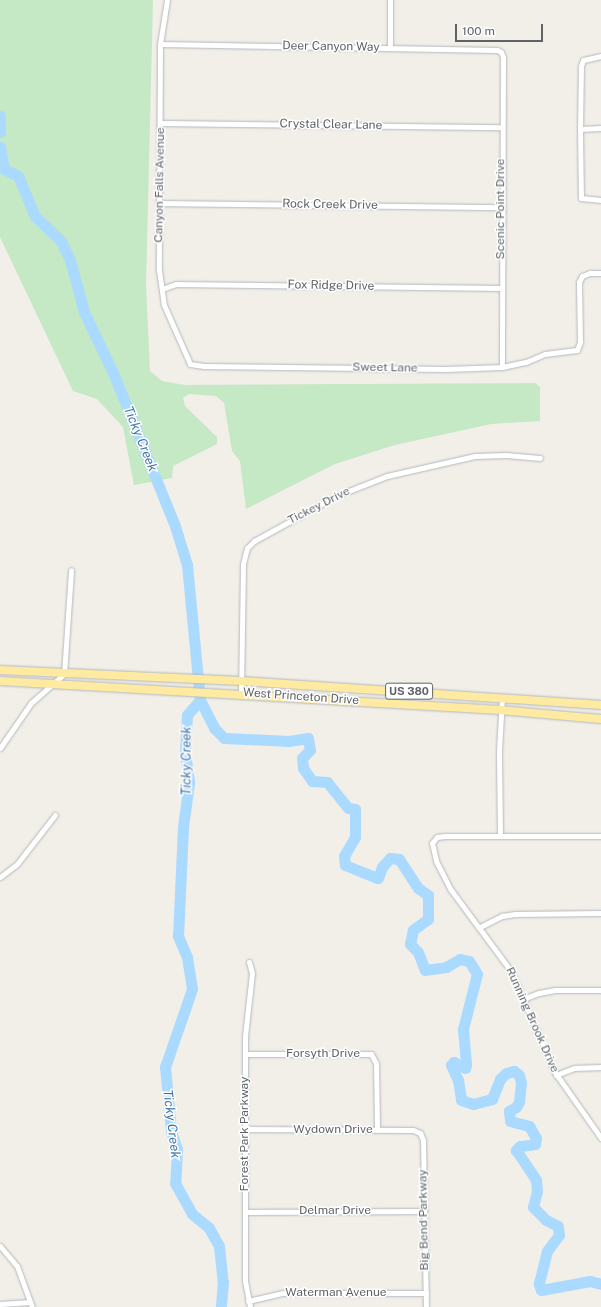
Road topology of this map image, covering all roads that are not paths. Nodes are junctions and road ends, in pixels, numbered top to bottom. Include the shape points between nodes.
1 (166, 0) edge
2 (390, 0) edge
3 (160, 44) junction
4 (390, 48) junction
5 (501, 52) joint
6 (601, 56) edge
7 (161, 123) junction
8 (501, 127) junction
9 (601, 128) edge
10 (580, 129) junction
11 (601, 200) edge
12 (159, 203) junction
13 (502, 207) junction
14 (601, 273) edge
15 (501, 288) junction
16 (162, 289) junction
17 (190, 364) joint
18 (502, 367) junction
19 (540, 458) dead end
20 (72, 570) dead end
21 (0, 670) edge
22 (64, 674) junction
23 (0, 680) edge
24 (241, 681) junction
25 (48, 685) junction
26 (241, 694) junction
27 (502, 697) junction
28 (601, 705) edge
29 (500, 710) junction
30 (601, 719) edge
31 (0, 748) edge
32 (55, 815) dead end
33 (500, 836) junction
34 (601, 836) edge
35 (0, 877) edge
36 (601, 913) edge
37 (480, 927) junction
38 (250, 962) dead end
39 (601, 990) edge
40 (523, 999) junction
41 (245, 1054) junction
42 (601, 1067) edge
43 (556, 1075) junction
44 (245, 1129) junction
45 (377, 1130) junction
46 (420, 1133) joint
47 (601, 1138) edge
48 (424, 1211) junction
49 (245, 1212) junction
50 (0, 1246) edge
51 (426, 1293) junction
52 (248, 1301) junction
53 (0, 1304) edge
54 (31, 1304) edge
55 (250, 1307) edge
56 (426, 1307) edge

1 - 3 street, Canyon Falls Avenue
2 - 4 street
3 - 4 street, Deer Canyon Way
3 - 7 street, Canyon Falls Avenue
4 - 5 street, Deer Canyon Way
5 - 8 street, Scenic Point Drive
6 - 10 street via 583,60 580,73
7 - 8 street, Crystal Clear Lane
7 - 12 street, Canyon Falls Avenue
8 - 13 street, Scenic Point Drive
9 - 10 street
10 - 11 street via 581,198
12 - 13 street, Rock Creek Drive
12 - 16 street, Canyon Falls Avenue via 159,270
13 - 15 street, Scenic Point Drive
14 - 18 street, Sweet Lane via 582,276 579,282 580,342 577,350 559,351
15 - 16 street, Fox Ridge Drive via 176,284
15 - 18 street, Scenic Point Drive
16 - 17 street, Canyon Falls Avenue via 164,304
17 - 18 street, Sweet Lane via 426,369
19 - 24 street, Tickey Drive via 475,456 394,474 336,496 260,537 247,548 243,565
20 - 22 street
21 - 22 highway, West Princeton Drive / US 380
22 - 24 highway, West Princeton Drive / US 380
22 - 25 street
23 - 25 highway, West Princeton Drive / US 380
24 - 26 street, Tickey Drive
24 - 27 highway, West Princeton Drive / US 380
25 - 26 highway, West Princeton Drive / US 380
25 - 31 street via 31,703
26 - 29 highway, West Princeton Drive / US 380
27 - 28 highway, West Princeton Drive / US 380
27 - 29 street
29 - 30 highway, West Princeton Drive / US 380
29 - 33 street
32 - 35 street via 17,864
33 - 34 street
33 - 37 street, Running Brook Drive via 445,836 434,839 433,850 441,874
36 - 37 street via 515,914 502,916
37 - 40 street, Running Brook Drive via 511,971
38 - 41 street, Forest Park Parkway via 252,973 246,1019
39 - 40 street via 555,990 539,992
40 - 43 street, Running Brook Drive
41 - 44 street, Forest Park Parkway
41 - 45 street, Forsyth Drive via 371,1054 376,1063
42 - 43 street via 574,1068
43 - 47 street, Running Brook Drive
44 - 45 street, Wydown Drive
44 - 49 street, Forest Park Parkway
45 - 46 street, Wydown Drive via 413,1130
46 - 48 street, Big Bend Parkway via 423,1140
48 - 49 street, Delmar Drive
48 - 51 street, Big Bend Parkway
49 - 52 street, Forest Park Parkway
50 - 54 street via 17,1266
51 - 52 street, Waterman Avenue via 284,1293
51 - 56 street, Big Bend Parkway
52 - 55 street, Forest Park Parkway
53 - 54 street

